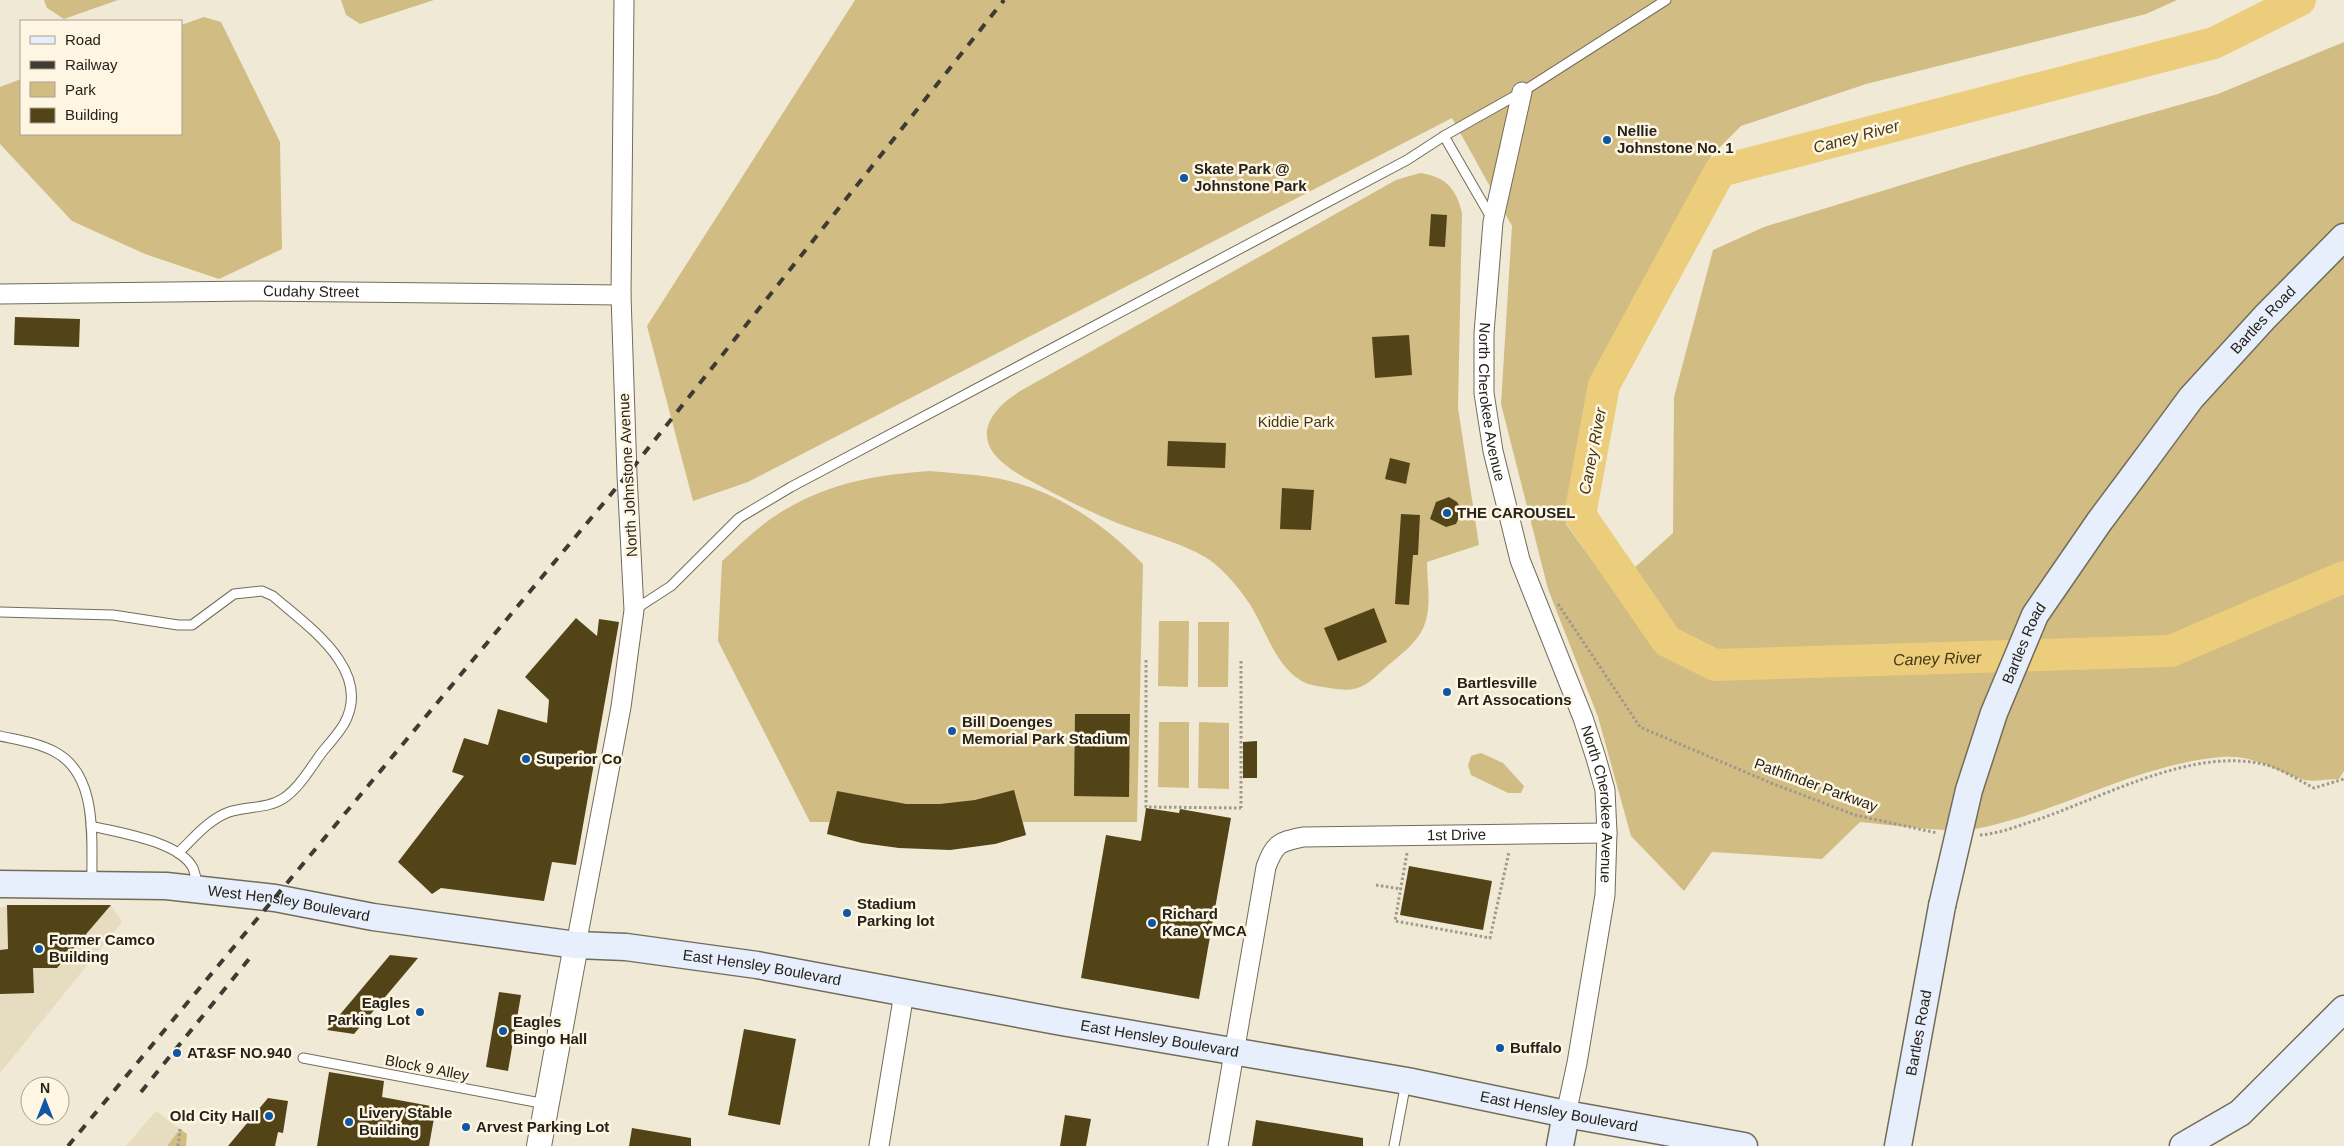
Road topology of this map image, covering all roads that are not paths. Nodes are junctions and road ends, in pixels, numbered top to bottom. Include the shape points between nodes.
1 (624, 0) edge
2 (1666, 0) edge
3 (1522, 92) junction
4 (1444, 136) junction
5 (1493, 222) junction
6 (2344, 238) edge
7 (0, 294) edge
8 (621, 295) junction
9 (634, 610) junction
10 (0, 612) edge
11 (0, 736) edge
12 (91, 826) junction
13 (1608, 834) junction
14 (178, 853) junction
15 (0, 884) edge
16 (92, 885) junction
17 (199, 890) junction
18 (576, 945) junction
19 (904, 993) junction
20 (2344, 1009) edge
21 (1236, 1052) junction
22 (302, 1058) dead end
23 (1406, 1081) junction
24 (546, 1104) junction
25 (1566, 1114) junction
26 (2197, 1143) edge
27 (1733, 1145) edge
28 (538, 1146) edge
29 (879, 1146) edge
30 (1218, 1146) edge
31 (1394, 1146) edge
32 (1560, 1146) edge
33 (1898, 1146) edge

1 - 8 street, North Johnstone Avenue
2 - 3 lane
3 - 4 lane
3 - 5 street, North Cherokee Avenue
4 - 5 lane
4 - 9 lane via 1407,160 739,518 671,586
5 - 13 street, North Cherokee Avenue via 1484,333 1484,394 1493,451 1520,560 1596,758 1605,790
6 - 33 main road, Bartles Road, bridge via 2191,398 2099,522 2035,616 1994,713 1969,790 1942,906
7 - 8 street, Cudahy Street via 255,291
8 - 9 street, North Johnstone Avenue
9 - 18 street, North Johnstone Avenue via 621,707
10 - 14 lane via 113,615 192,625 234,594 262,591 273,596 331,648 350,682 350,703 344,723 284,798 228,812 214,820
11 - 12 lane via 56,753 76,771 87,796
12 - 14 lane via 153,842
12 - 16 lane
13 - 21 street, 1st Drive via 1303,837 1283,841 1274,848 1266,867
13 - 25 street, North Cherokee Avenue via 1605,895
14 - 17 lane via 193,868
15 - 16 main road, West Hensley Boulevard
16 - 17 main road, West Hensley Boulevard
17 - 18 main road, West Hensley Boulevard via 275,898 373,917
18 - 19 main road, East Hensley Boulevard via 757,964
18 - 24 street
19 - 21 main road, East Hensley Boulevard
19 - 29 street
20 - 26 main road via 2240,1113
21 - 23 main road, East Hensley Boulevard
21 - 30 street, 1st Drive
22 - 24 lane, Block 9 Alley
23 - 25 main road, East Hensley Boulevard
23 - 31 lane
24 - 28 street
25 - 27 main road, East Hensley Boulevard
25 - 32 main road

